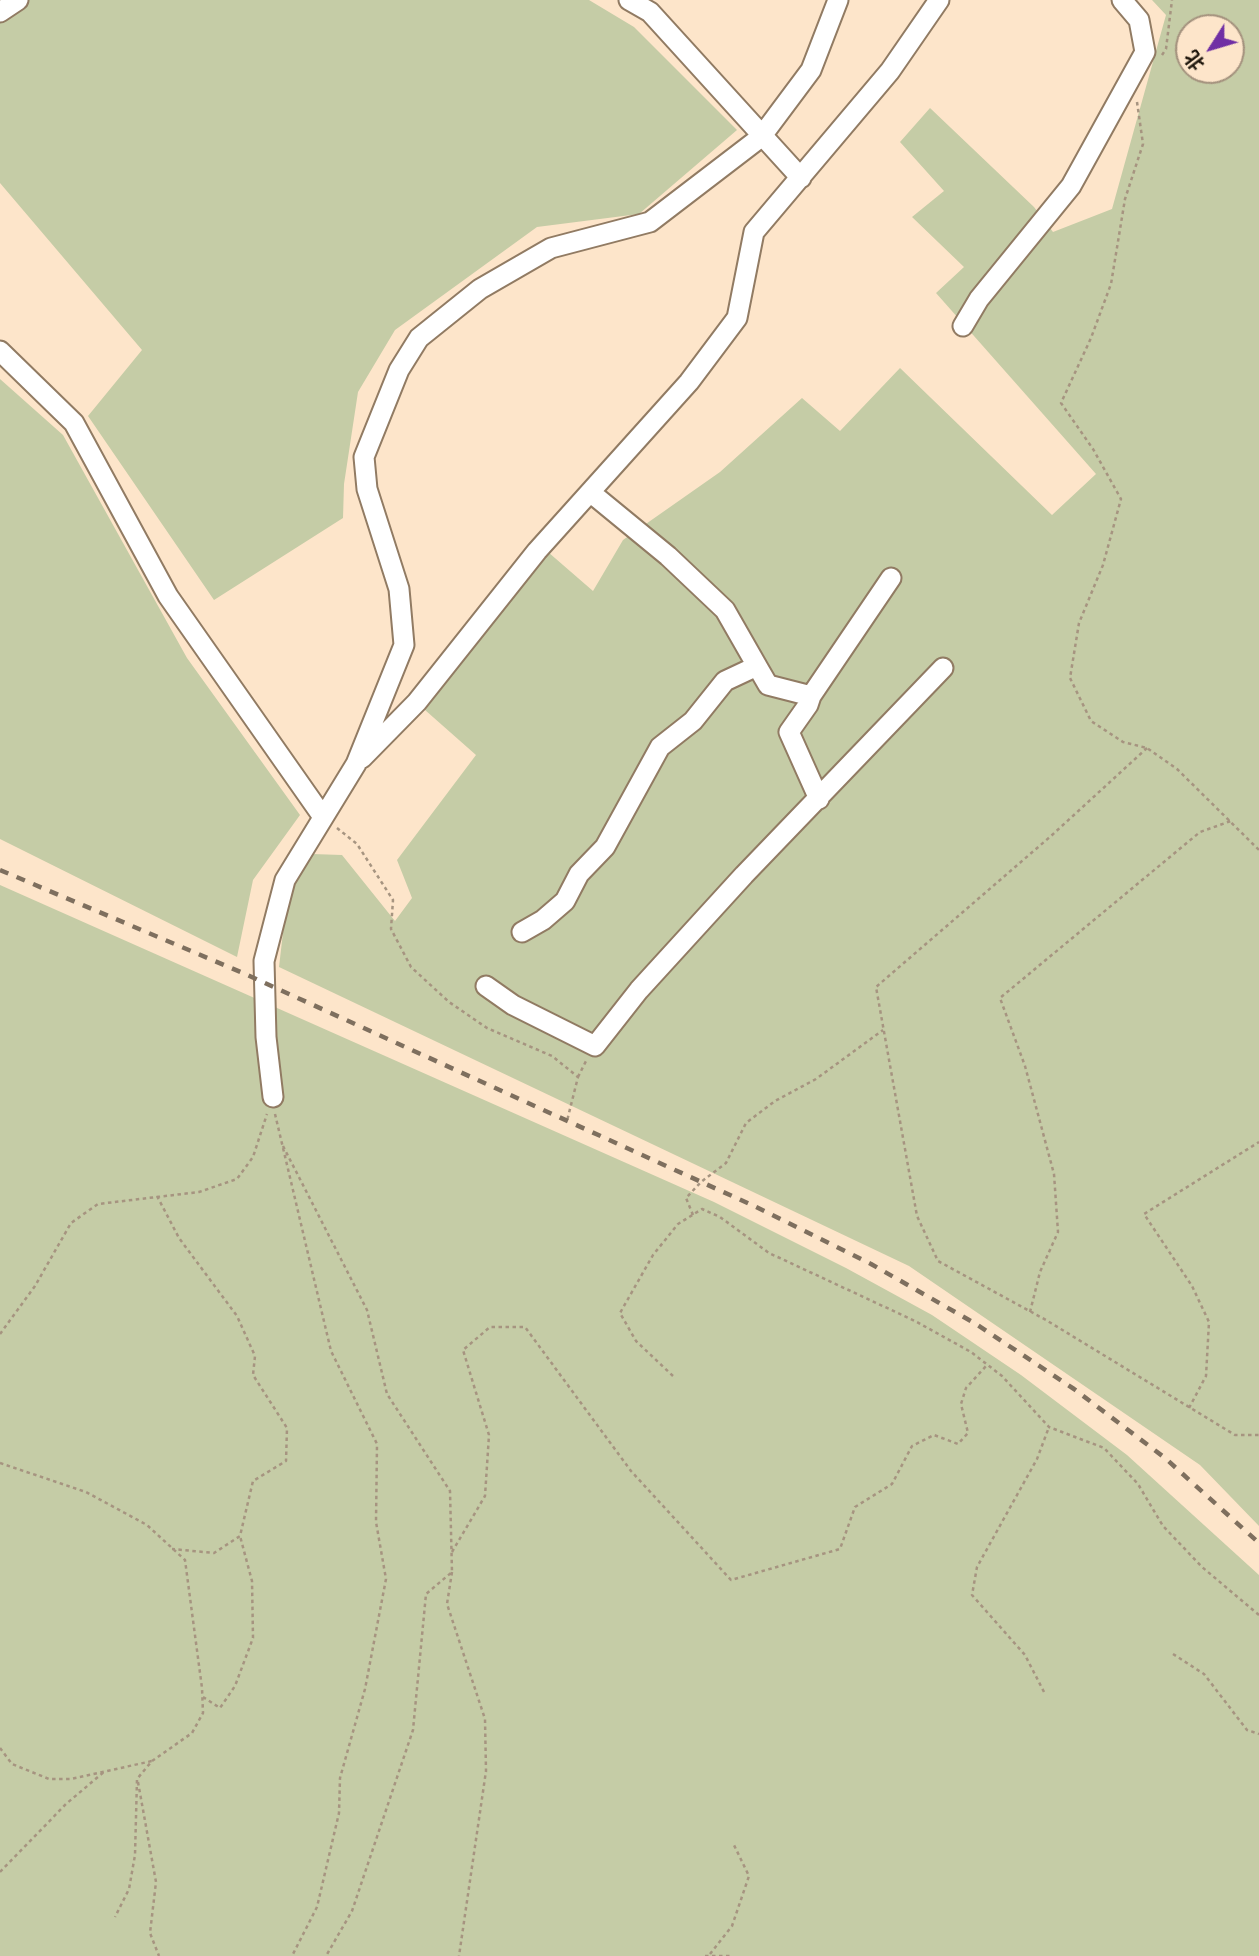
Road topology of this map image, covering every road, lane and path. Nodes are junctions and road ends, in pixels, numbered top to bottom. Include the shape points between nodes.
1 (18, 0) edge
2 (629, 0) edge
3 (838, 0) edge
4 (939, 0) edge
5 (1122, 0) edge
6 (1172, 0) edge
7 (0, 12) edge
8 (1160, 58) dead end
9 (1136, 96) dead end
10 (761, 137) junction
11 (801, 178) junction
12 (963, 326) dead end
13 (0, 351) edge
14 (590, 492) junction
15 (891, 578) dead end
16 (757, 666) junction
17 (943, 668) dead end
18 (811, 696) junction
19 (1147, 748) junction
20 (356, 764) junction
21 (819, 799) junction
22 (323, 817) junction
23 (1232, 821) junction
24 (1259, 850) edge
25 (522, 932) dead end
26 (486, 986) dead end
27 (883, 1030) junction
28 (272, 1097) junction
29 (567, 1121) dead end
30 (279, 1140) junction
31 (1259, 1142) edge
32 (157, 1196) junction
33 (693, 1215) junction
34 (1030, 1312) junction
35 (0, 1334) edge
36 (987, 1365) junction
37 (673, 1376) dead end
38 (1189, 1408) junction
39 (1049, 1427) junction
40 (1259, 1435) edge
41 (0, 1463) edge
42 (240, 1535) junction
43 (172, 1549) junction
44 (452, 1552) junction
45 (452, 1572) junction
46 (1259, 1615) edge
47 (1172, 1654) dead end
48 (1044, 1692) dead end
49 (203, 1697) junction
50 (1259, 1734) edge
51 (0, 1748) edge
52 (152, 1761) junction
53 (108, 1769) junction
54 (137, 1779) junction
55 (733, 1843) dead end
56 (0, 1872) edge
57 (115, 1917) dead end
58 (708, 1955) edge
59 (159, 1956) edge
60 (292, 1956) edge
61 (326, 1956) edge
62 (459, 1956) edge
63 (733, 1956) edge

1 - 7 street
2 - 10 street via 650,12
3 - 10 street via 811,71
4 - 11 street via 890,71
5 - 12 street via 1139,20 1145,52 1071,186 979,299
6 - 8 path via 1166,49
9 - 19 path via 1143,144 1125,199 1111,284 1060,403 1121,499 1103,565 1079,623 1070,678 1091,721 1123,742
10 - 11 street
10 - 20 street via 650,222 551,248 480,289 419,338 399,370 364,457 368,489 399,589 404,645
11 - 14 street via 754,232 737,318 689,382
13 - 22 street via 75,423 168,596
14 - 16 street via 725,610
14 - 20 street via 417,702
15 - 18 street
16 - 18 street via 768,685
16 - 25 street via 725,681 693,721 660,747 605,847 579,874 565,901
17 - 21 street
18 - 21 street via 789,732
19 - 23 path via 1177,769
19 - 27 path via 876,987
20 - 22 street
21 - 26 street via 639,990 595,1045 513,1005
22 - 28 street via 285,880 264,961
22 - 29 path via 357,844 393,900 391,929 411,967 449,1002 487,1028 552,1056 578,1077
23 - 24 path
23 - 34 path via 1200,832 1000,998 1026,1066 1054,1174 1058,1232 1040,1272
27 - 33 path via 746,1123 726,1163 686,1198
27 - 34 path via 917,1216 938,1261
28 - 30 path
28 - 32 path via 253,1157 237,1179 199,1192
30 - 44 path via 367,1310 387,1394 450,1490
30 - 60 path via 331,1352 377,1444 376,1522 386,1579 365,1689 340,1778 339,1814 317,1907
31 - 38 path via 1144,1214 1192,1286 1209,1322 1206,1376
32 - 35 path via 98,1204 71,1223 35,1286
32 - 42 path via 179,1238 237,1316 255,1356 253,1375 287,1427 286,1461 253,1481
33 - 36 path via 702,1209 720,1217 769,1253 915,1321
33 - 37 path via 678,1224 653,1255 620,1313 636,1341
34 - 38 path
36 - 39 path
36 - 44 path via 967,1388 961,1404 968,1433 958,1444 934,1435 912,1446 892,1484 855,1507 840,1549 731,1580 631,1471 525,1327 490,1327 463,1350 489,1435 485,1496
38 - 40 path via 1235,1435
39 - 46 path via 1104,1448 1138,1484 1163,1526 1210,1575
39 - 48 path via 1037,1459 977,1567 972,1595 1025,1655
41 - 43 path via 86,1492 147,1525
42 - 43 path via 214,1553
42 - 49 path via 252,1581 253,1638 235,1686 220,1708
43 - 49 path via 184,1560
44 - 45 path
45 - 61 path via 426,1594 413,1730 352,1911
45 - 62 path via 447,1604 485,1719 486,1771
47 - 50 path via 1204,1674 1247,1730
49 - 52 path via 203,1713 192,1733
51 - 53 path via 12,1764 49,1779 71,1779
52 - 53 path
52 - 54 path
53 - 56 path via 66,1804
54 - 57 path via 135,1855 129,1889
54 - 59 path via 156,1882 150,1933
55 - 58 path via 749,1876 732,1926
58 - 63 path

